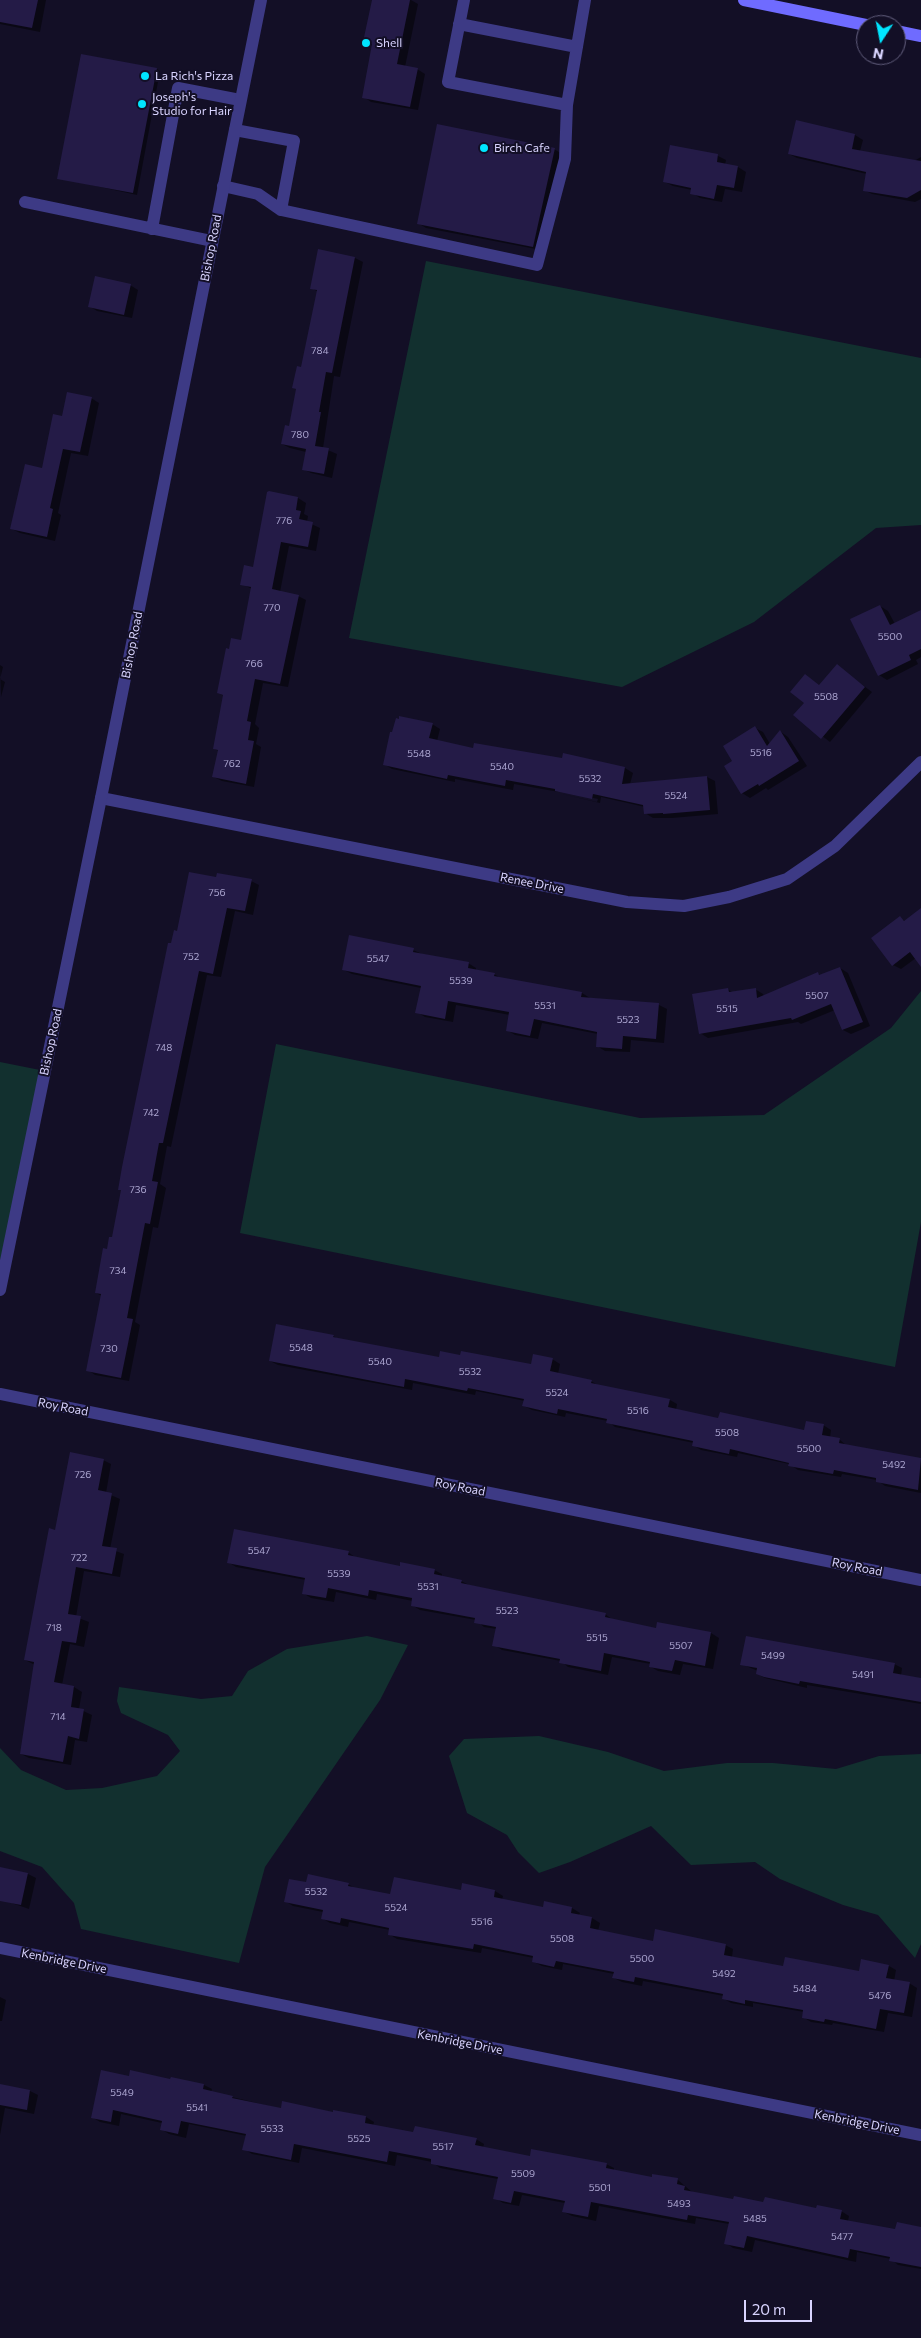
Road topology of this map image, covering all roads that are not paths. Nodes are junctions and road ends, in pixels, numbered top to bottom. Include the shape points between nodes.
1 (260, 0) edge
2 (464, 0) edge
3 (585, 0) edge
4 (744, 0) edge
5 (856, 23) edge
6 (459, 24) junction
7 (906, 33) edge
8 (921, 36) edge
9 (577, 47) junction
10 (240, 100) junction
11 (567, 105) junction
12 (235, 130) junction
13 (223, 186) junction
14 (25, 202) dead end
15 (281, 210) junction
16 (152, 229) junction
17 (212, 241) junction
18 (921, 762) edge
19 (101, 798) junction
20 (0, 1290) edge
21 (0, 1394) edge
22 (921, 1580) edge
23 (0, 1948) edge
24 (921, 2135) edge

1 - 10 street, Bishop Road
2 - 6 street
3 - 9 street
4 - 5 main road
6 - 9 street
6 - 11 street via 448,82
7 - 8 main road
9 - 11 street
10 - 12 street, Bishop Road
10 - 16 street via 178,88
11 - 15 street via 565,159 538,265
12 - 13 street, Bishop Road
12 - 15 street via 294,141
13 - 15 street via 258,194
13 - 17 street, Bishop Road
14 - 16 street
16 - 17 street
17 - 19 street, Bishop Road
18 - 19 street, Renee Drive via 835,846 787,879 684,906 628,902
19 - 20 street, Bishop Road
21 - 22 street, Roy Road
23 - 24 street, Kenbridge Drive

